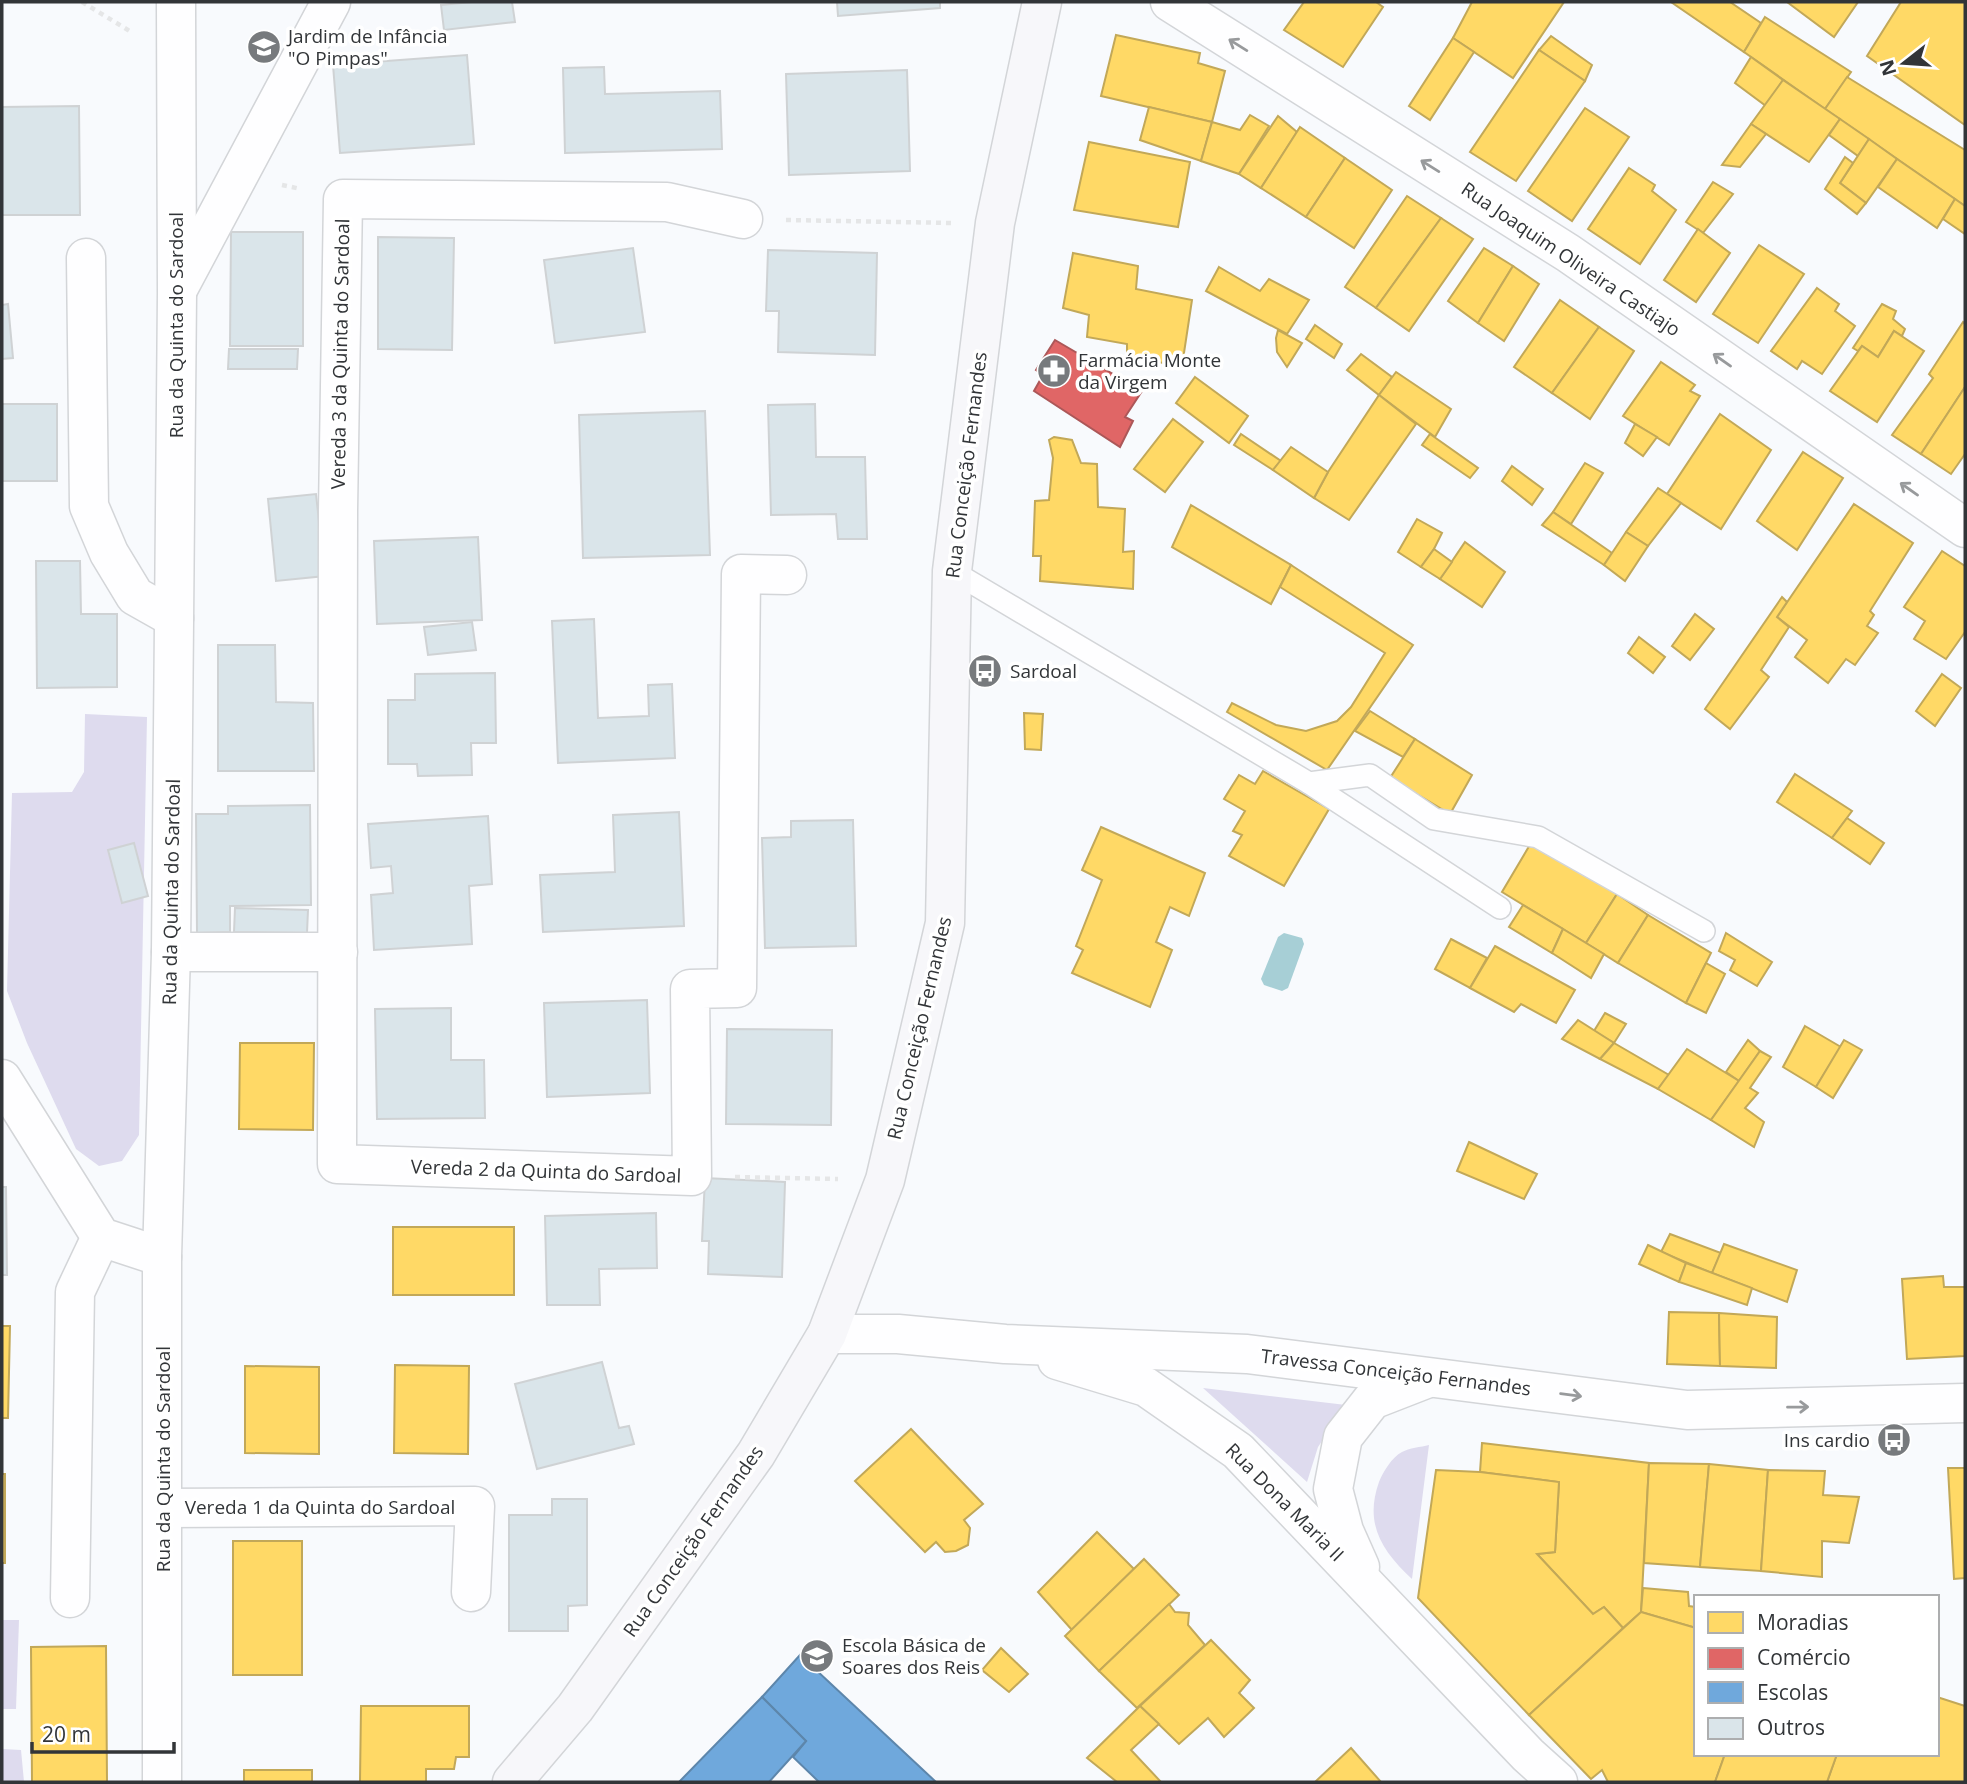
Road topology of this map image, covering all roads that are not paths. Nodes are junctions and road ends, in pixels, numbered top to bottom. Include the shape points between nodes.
1 (176, 2) edge
2 (331, 2) edge
3 (1042, 2) edge
4 (1170, 2) edge
5 (743, 219) road end
6 (86, 258) dead end
7 (177, 293) junction
8 (1965, 528) edge
9 (952, 571) junction
10 (787, 575) dead end
11 (174, 618) junction
12 (1309, 783) junction
13 (1500, 908) dead end
14 (1704, 931) dead end
15 (171, 952) junction
16 (338, 952) junction
17 (2, 1079) edge
18 (101, 1237) junction
19 (162, 1257) junction
20 (827, 1334) junction
21 (1005, 1344) junction
22 (1431, 1377) junction
23 (1965, 1403) edge
24 (164, 1508) junction
25 (1369, 1586) junction
26 (471, 1592) dead end
27 (70, 1598) dead end
28 (162, 1782) edge
29 (512, 1782) edge
30 (1558, 1782) edge

1 - 7 street, Rua da Quinta do Sardoal
2 - 7 street
3 - 9 main road, Rua Conceição Fernandes via 995,223
8 -> 4 street, Rua Joaquim Oliveira Castiajo via 1567,253
5 - 16 street, Vereda 3 da Quinta do Sardoal via 667,202 343,199
6 - 11 street via 89,506 109,553 135,596
7 - 11 street, Rua da Quinta do Sardoal
9 - 12 lane
9 - 20 main road, Rua Conceição Fernandes via 945,923 885,1180
10 - 16 street, Vereda 2 da Quinta do Sardoal via 741,574 737,988 691,989 692,1176 337,1164
11 - 15 street, Rua da Quinta do Sardoal
12 - 13 lane
12 - 14 lane via 1370,775 1434,819 1538,837
15 - 16 street
15 - 19 street, Rua da Quinta do Sardoal
17 - 18 street
18 - 19 street
18 - 27 street via 75,1292
19 - 24 street, Rua da Quinta do Sardoal
20 - 21 street, Travessa Conceição Fernandes via 898,1334
20 - 29 main road, Rua Conceição Fernandes via 756,1454 575,1708
21 - 22 street, Travessa Conceição Fernandes via 1247,1353
21 - 25 street, Rua Dona Maria II via 1146,1387 1238,1451
22 -> 23 street, Travessa Conceição Fernandes via 1687,1410
22 - 25 street, Rua Dona Maria II via 1371,1400 1343,1437 1333,1489 1344,1531
24 - 26 street, Vereda 1 da Quinta do Sardoal via 475,1506
24 - 28 street, Rua da Quinta do Sardoal
25 - 30 street, Rua Dona Maria II

